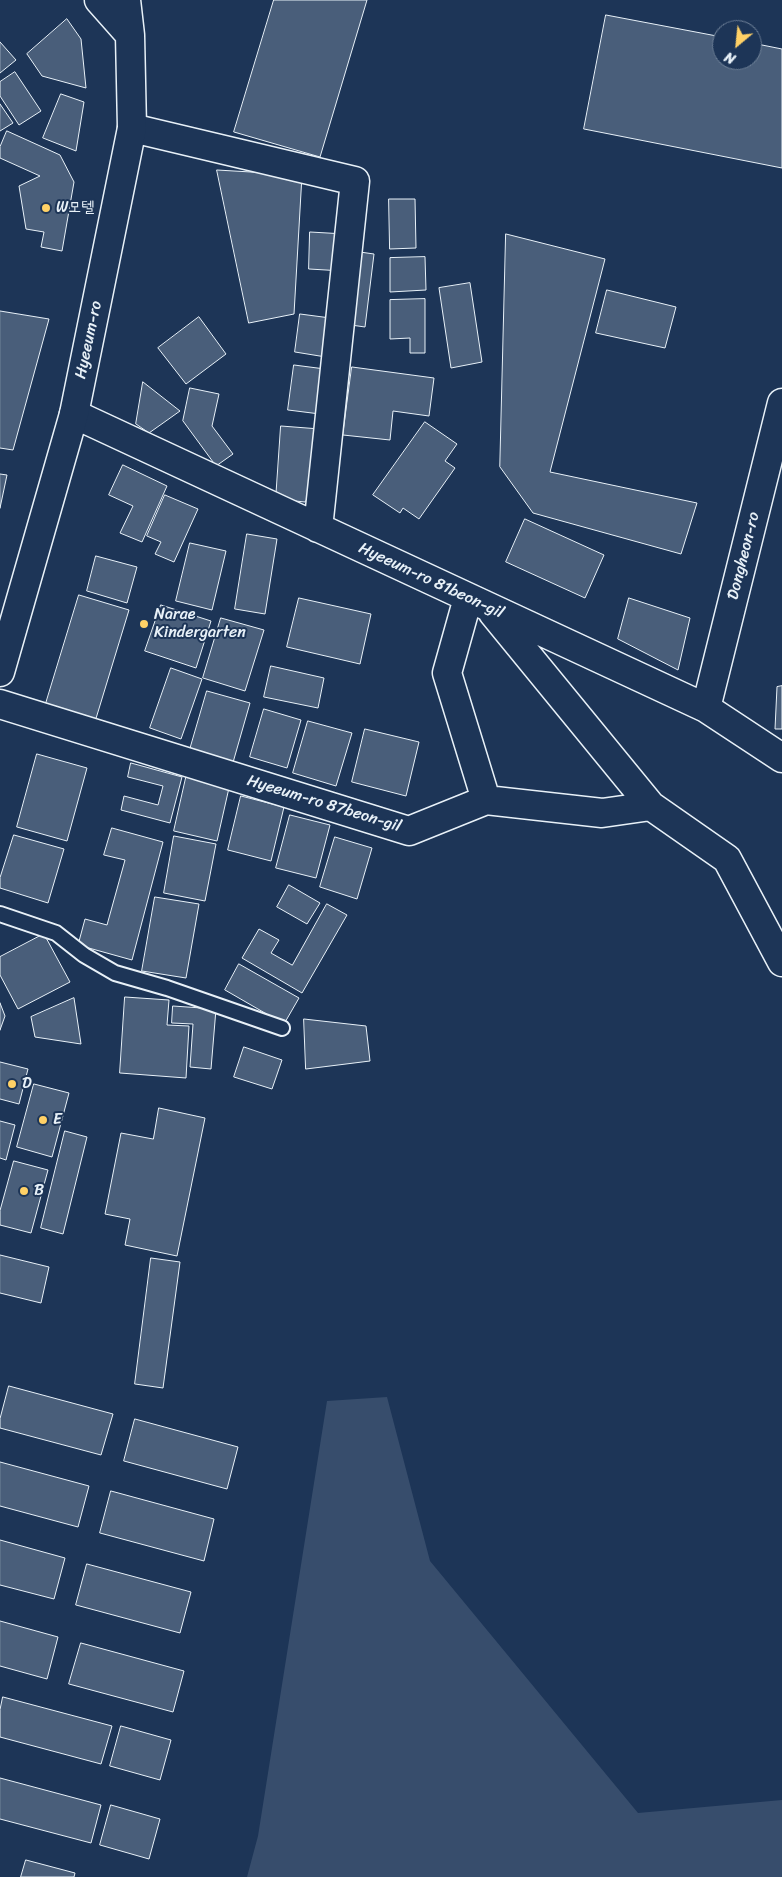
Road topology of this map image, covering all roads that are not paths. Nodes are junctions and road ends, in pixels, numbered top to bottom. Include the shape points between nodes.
1 (99, 0) edge
2 (126, 0) edge
3 (130, 35) junction
4 (132, 128) junction
5 (782, 403) edge
6 (74, 414) junction
7 (318, 528) junction
8 (479, 603) junction
9 (0, 672) edge
10 (0, 704) edge
11 (706, 708) junction
12 (782, 758) edge
13 (486, 800) junction
14 (652, 806) junction
15 (0, 914) edge
16 (782, 962) edge
17 (282, 1028) dead end

1 - 3 street
2 - 3 street, Hyeeum-ro
3 - 4 street, Hyeeum-ro
4 - 6 street, Hyeeum-ro
4 - 7 street via 355,181
5 - 11 street, Dongheon-ro
6 - 7 street, Hyeeum-ro 81beon-gil
6 - 9 street, Hyeeum-ro
7 - 8 street, Hyeeum-ro 81beon-gil
8 - 11 street, Hyeeum-ro 81beon-gil
8 - 13 street via 447,673
8 - 14 street
10 - 13 street, Hyeeum-ro 87beon-gil via 409,831
11 - 12 street, Hyeeum-ro 81beon-gil
13 - 14 street, Hyeeum-ro 87beon-gil via 602,813
14 - 16 street via 727,859
15 - 17 lane via 56,933 115,973

